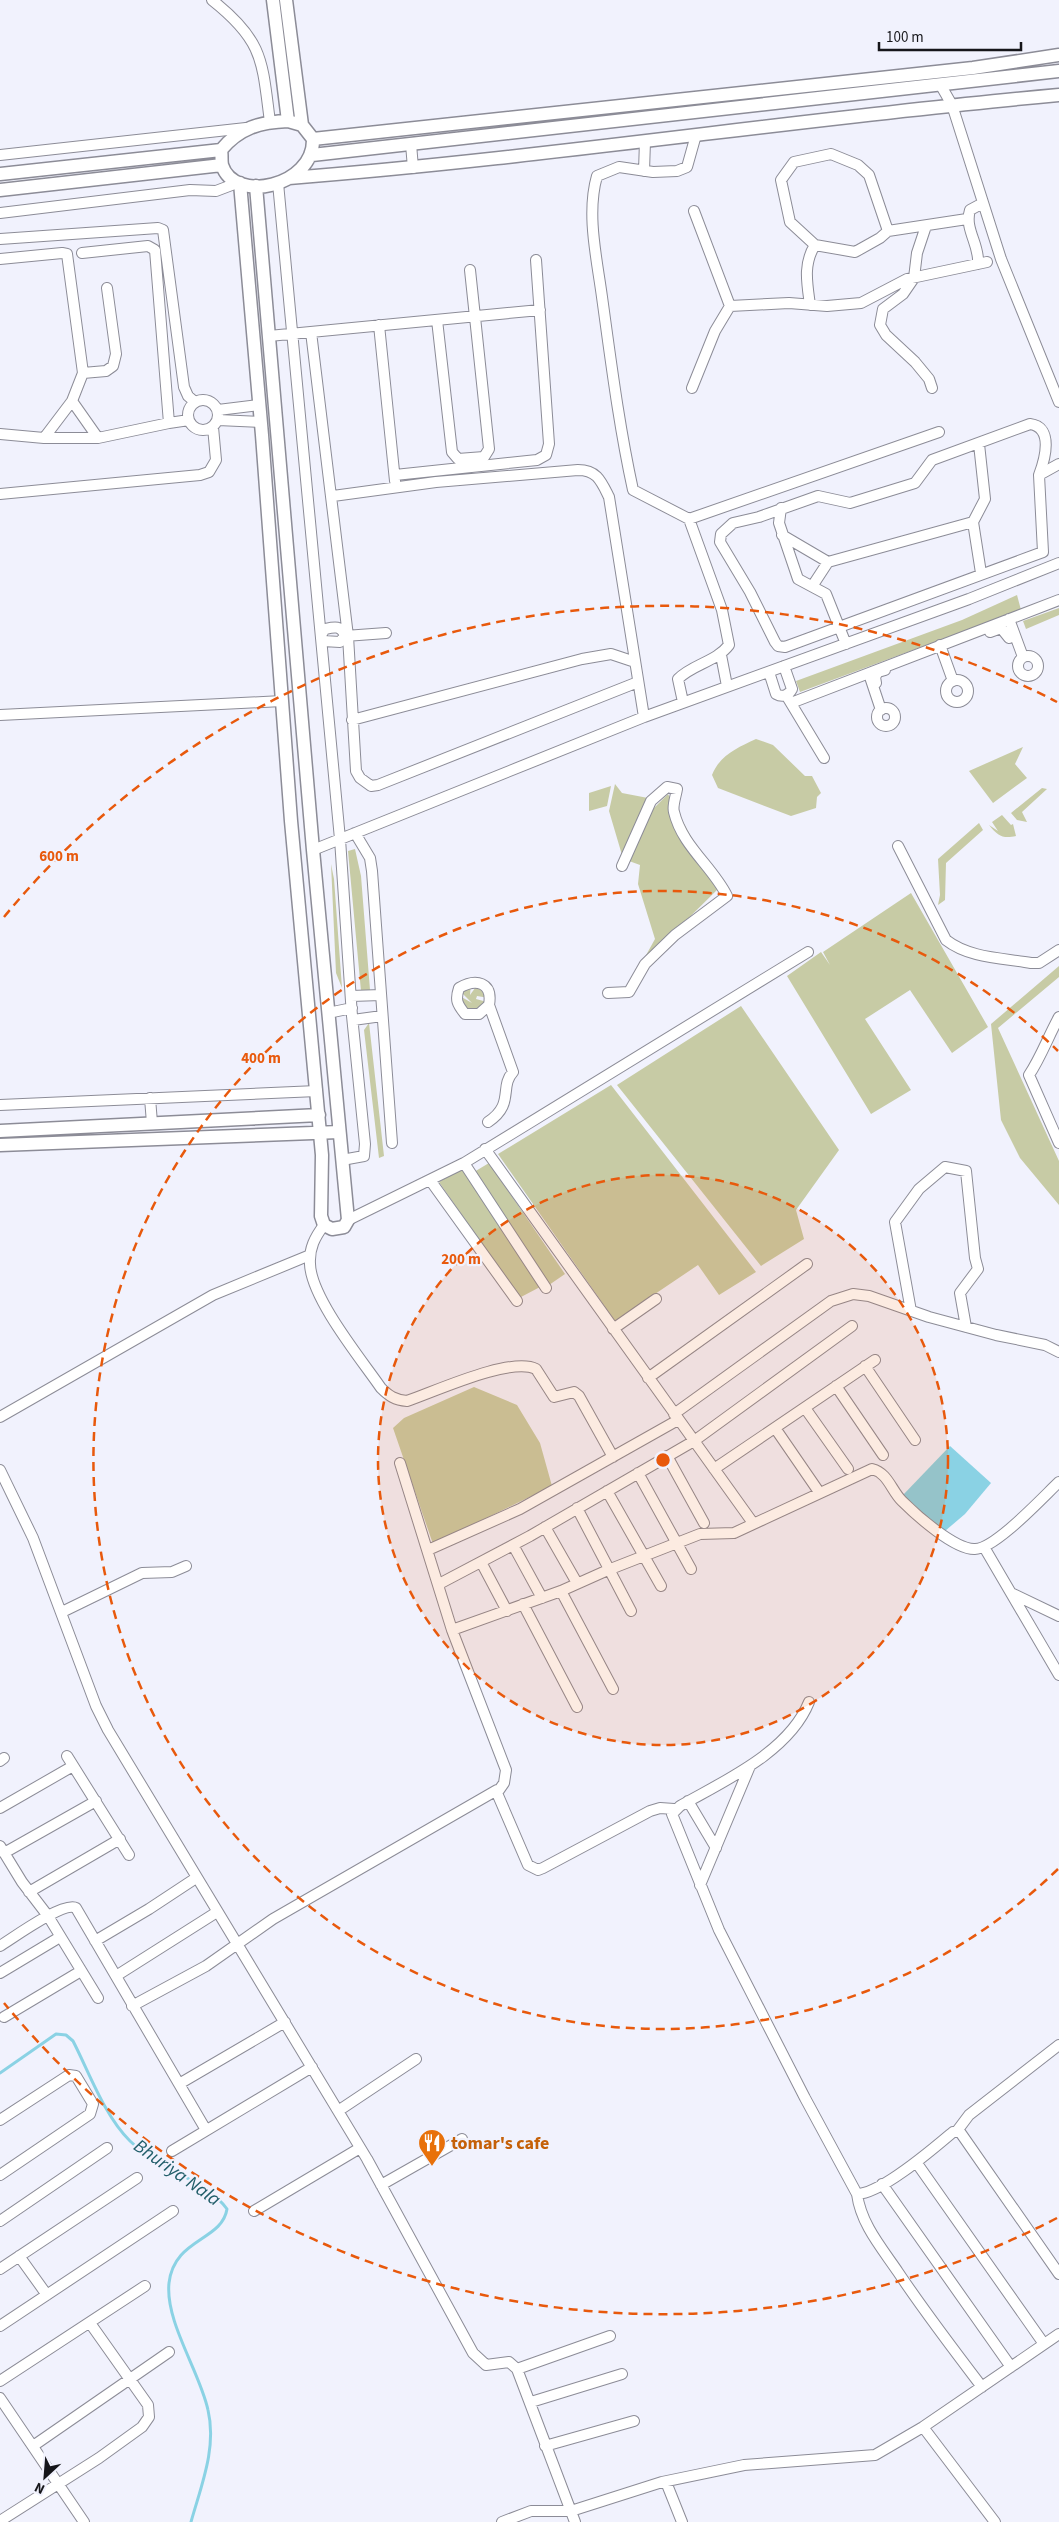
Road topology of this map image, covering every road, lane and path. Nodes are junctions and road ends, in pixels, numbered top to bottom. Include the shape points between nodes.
1 (212, 0) edge
2 (273, 0) edge
3 (286, 0) edge
4 (1059, 55) edge
5 (1059, 71) edge
6 (940, 84) junction
7 (1059, 95) edge
8 (952, 105) junction
9 (288, 121) junction
10 (270, 122) junction
11 (302, 125) junction
12 (246, 128) junction
13 (696, 135) junction
14 (313, 139) junction
15 (645, 141) junction
16 (411, 144) junction
17 (221, 150) junction
18 (0, 154) edge
19 (312, 156) junction
20 (222, 165) junction
21 (413, 168) junction
22 (644, 171) junction
23 (0, 174) edge
24 (283, 181) junction
25 (239, 183) junction
26 (256, 186) junction
27 (0, 190) edge
28 (983, 203) junction
29 (694, 212) dead end
30 (0, 213) edge
31 (967, 219) junction
32 (926, 226) junction
33 (888, 231) junction
34 (0, 239) edge
35 (815, 245) junction
36 (82, 253) dead end
37 (0, 259) edge
38 (536, 260) dead end
39 (470, 270) dead end
40 (914, 278) junction
41 (106, 288) dead end
42 (810, 305) junction
43 (730, 306) junction
44 (540, 310) junction
45 (475, 317) junction
46 (437, 320) junction
47 (379, 325) junction
48 (311, 332) junction
49 (291, 334) junction
50 (269, 336) junction
51 (83, 373) junction
52 (692, 388) dead end
53 (932, 388) dead end
54 (72, 401) junction
55 (195, 402) junction
56 (1059, 402) edge
57 (260, 405) junction
58 (216, 419) junction
59 (189, 420) junction
60 (261, 422) junction
61 (169, 423) junction
62 (939, 432) dead end
63 (0, 434) edge
64 (44, 438) junction
65 (98, 438) junction
66 (978, 444) junction
67 (1059, 464) edge
68 (395, 475) junction
69 (1039, 475) junction
70 (395, 487) junction
71 (0, 494) edge
72 (333, 496) junction
73 (781, 508) junction
74 (689, 519) junction
75 (973, 522) junction
76 (782, 535) junction
77 (828, 562) junction
78 (1059, 563) edge
79 (981, 573) junction
80 (813, 585) junction
81 (1059, 600) edge
82 (275, 603) junction
83 (292, 604) junction
84 (1009, 619) junction
85 (840, 626) junction
86 (386, 633) dead end
87 (320, 635) junction
88 (346, 636) junction
89 (1009, 638) dead end
90 (846, 644) junction
91 (941, 648) junction
92 (721, 655) junction
93 (1023, 657) dead end
94 (635, 662) junction
95 (784, 666) junction
96 (769, 672) junction
97 (868, 673) junction
98 (953, 681) dead end
99 (638, 682) junction
100 (876, 683) dead end
101 (727, 686) junction
102 (789, 699) junction
103 (282, 701) junction
104 (683, 702) junction
105 (881, 710) dead end
106 (0, 715) edge
107 (644, 717) junction
108 (352, 720) junction
109 (824, 758) dead end
110 (355, 833) junction
111 (340, 839) junction
112 (898, 846) dead end
113 (313, 850) junction
114 (622, 866) dead end
115 (1059, 950) edge
116 (808, 952) dead end
117 (608, 993) dead end
118 (381, 995) junction
119 (351, 996) junction
120 (489, 1005) dead end
121 (352, 1008) junction
122 (328, 1013) junction
123 (382, 1016) junction
124 (1059, 1018) edge
125 (353, 1020) junction
126 (317, 1091) junction
127 (150, 1098) junction
128 (0, 1105) edge
129 (319, 1115) junction
130 (488, 1122) dead end
131 (152, 1124) junction
132 (0, 1131) edge
133 (320, 1132) junction
134 (339, 1132) junction
135 (1059, 1142) edge
136 (392, 1143) dead end
137 (0, 1145) edge
138 (485, 1149) junction
139 (342, 1160) junction
140 (464, 1164) junction
141 (430, 1180) junction
142 (348, 1220) junction
143 (324, 1225) junction
144 (310, 1255) junction
145 (807, 1264) dead end
146 (546, 1288) dead end
147 (656, 1299) dead end
148 (517, 1301) dead end
149 (912, 1311) junction
150 (852, 1326) dead end
151 (966, 1327) junction
152 (613, 1330) junction
153 (1059, 1352) edge
154 (875, 1360) dead end
155 (865, 1366) junction
156 (648, 1378) junction
157 (836, 1386) junction
158 (805, 1408) junction
159 (0, 1417) edge
160 (676, 1417) junction
161 (775, 1428) junction
162 (915, 1440) dead end
163 (694, 1441) junction
164 (883, 1455) dead end
165 (668, 1456) junction
166 (613, 1457) junction
167 (400, 1463) dead end
168 (714, 1469) junction
169 (848, 1469) dead end
170 (0, 1470) edge
171 (638, 1473) junction
172 (3, 1482) edge
173 (1059, 1482) edge
174 (607, 1491) junction
175 (819, 1492) junction
176 (577, 1508) junction
177 (704, 1523) dead end
178 (754, 1523) junction
179 (545, 1527) junction
180 (676, 1544) junction
181 (513, 1545) junction
182 (984, 1547) junction
183 (428, 1550) junction
184 (644, 1557) junction
185 (481, 1562) junction
186 (186, 1566) dead end
187 (691, 1569) dead end
188 (608, 1570) junction
189 (439, 1584) junction
190 (577, 1584) junction
191 (661, 1586) dead end
192 (561, 1591) junction
193 (1011, 1593) junction
194 (542, 1598) junction
195 (524, 1604) junction
196 (508, 1611) junction
197 (632, 1611) dead end
198 (62, 1612) junction
199 (1059, 1616) edge
200 (452, 1630) junction
201 (1059, 1675) edge
202 (613, 1689) dead end
203 (809, 1702) dead end
204 (577, 1707) dead end
205 (67, 1756) dead end
206 (73, 1766) junction
207 (750, 1766) junction
208 (497, 1790) junction
209 (96, 1801) junction
210 (688, 1801) junction
211 (0, 1808) edge
212 (674, 1809) junction
213 (120, 1839) junction
214 (716, 1848) junction
215 (2, 1849) edge
216 (129, 1855) dead end
217 (196, 1878) junction
218 (700, 1885) junction
219 (29, 1892) junction
220 (217, 1912) junction
221 (48, 1916) junction
222 (60, 1937) junction
223 (95, 1941) junction
224 (238, 1944) junction
225 (0, 1946) edge
226 (81, 1971) junction
227 (0, 1973) edge
228 (116, 1976) junction
229 (98, 1998) dead end
230 (132, 2006) junction
231 (4, 2017) dead end
232 (285, 2022) junction
233 (1059, 2044) edge
234 (416, 2059) dead end
235 (312, 2067) junction
236 (178, 2084) junction
237 (338, 2111) junction
238 (0, 2120) edge
239 (206, 2130) junction
240 (957, 2131) junction
241 (462, 2139) dead end
242 (107, 2148) dead end
243 (360, 2148) junction
244 (172, 2151) dead end
245 (916, 2162) junction
246 (0, 2176) edge
247 (138, 2178) dead end
248 (882, 2184) junction
249 (381, 2185) junction
250 (857, 2194) junction
251 (174, 2211) dead end
252 (254, 2211) dead end
253 (0, 2221) edge
254 (19, 2256) junction
255 (0, 2269) edge
256 (1059, 2274) edge
257 (145, 2286) dead end
258 (47, 2295) junction
259 (90, 2323) junction
260 (0, 2326) edge
261 (1059, 2334) edge
262 (610, 2336) dead end
263 (1044, 2344) junction
264 (169, 2352) dead end
265 (1011, 2367) junction
266 (517, 2369) junction
267 (622, 2374) dead end
268 (131, 2379) junction
269 (0, 2381) edge
270 (982, 2387) junction
271 (0, 2398) edge
272 (531, 2402) junction
273 (634, 2421) dead end
274 (923, 2427) junction
275 (33, 2446) junction
276 (545, 2446) junction
277 (666, 2482) junction
278 (58, 2485) junction
279 (571, 2511) junction
280 (0, 2521) edge
281 (84, 2522) edge
282 (502, 2522) edge
283 (575, 2522) edge
284 (682, 2522) edge
285 (994, 2522) edge

1 - 10 street via 233,16 252,40 262,62
2 - 9 street
3 - 11 street
4 - 14 street via 973,68
5 - 6 street
6 - 8 street
6 - 16 street
7 - 8 street
8 - 13 street
8 - 28 street
9 - 10 street
9 - 11 street
10 - 12 street
11 - 14 street
12 - 17 street
12 - 18 street
13 - 15 street
13 - 22 street via 687,167 677,171
14 - 19 street
15 - 21 street
15 - 22 street
16 - 19 street
16 - 21 street
17 - 20 street
17 - 23 street
19 - 24 street via 304,168
20 - 25 street via 228,175
20 - 27 street
21 - 24 street
22 - 74 street via 619,167 597,176 592,193 595,244 614,389 633,490
24 - 26 street
24 - 49 street
25 - 26 street
25 - 30 street via 216,191 190,190
25 - 57 street
26 - 50 street
28 - 31 street via 970,210
28 - 56 street via 1001,259
29 - 43 street
31 - 32 street
31 - 40 street via 982,263
32 - 33 street
32 - 40 street via 917,252
33 - 35 street via 855,252
33 - 35 street via 869,175 858,165 831,154 808,158 794,162 781,180 790,222
34 - 55 street via 163,230 184,387
35 - 42 street via 808,256 806,272
36 - 61 street via 148,246 155,250
37 - 51 street via 67,254
38 - 44 street
39 - 45 street
40 - 42 street via 861,303
40 - 53 street via 903,294 883,309 880,325 886,335 915,362
41 - 51 street via 115,361 106,371
42 - 43 street
43 - 52 street via 715,331
44 - 45 street
44 - 68 street via 549,444 546,455 536,460
45 - 46 street
45 - 46 street via 489,448 484,457 458,459 452,452
46 - 47 street
47 - 48 street
47 - 68 street
48 - 49 street
48 - 72 street
49 - 50 street
49 - 87 street
50 - 83 street
51 - 54 street
54 - 64 street
54 - 65 street
55 - 58 street via 209,400
55 - 59 street via 189,410
57 - 58 street
57 - 60 street
58 - 59 street via 199,429
58 - 60 street
58 - 71 street via 216,460 209,472
59 - 61 street
60 - 82 street
61 - 65 street
62 - 74 street
63 - 64 street
64 - 65 street
66 - 69 street via 1030,424 1039,425 1045,436
66 - 73 street via 932,460 916,483 850,503 818,496
66 - 75 street via 985,499
67 - 69 street
68 - 70 street
69 - 79 street via 1043,552
70 - 72 street
70 - 94 street via 578,470 589,470 597,475 610,497
72 - 88 street
73 - 76 street via 779,523
73 - 85 street via 733,523 721,534 720,542 778,646 785,647
74 - 92 street via 722,610 729,645
75 - 77 street
75 - 79 street
76 - 77 street
76 - 80 street via 798,579
77 - 80 street
78 - 90 street
79 - 85 street
80 - 85 street via 826,594
81 - 84 street
82 - 83 street
82 - 103 street
83 - 113 street
84 - 91 street
84 - 93 street
85 - 90 street
86 - 88 street
87 - 88 street via 327,642 340,642
87 - 111 street
88 - 108 street
89 - 91 street via 1001,628
90 - 95 street
91 - 97 street
91 - 98 street
91 - 100 street via 878,672
92 - 101 street
92 - 104 street via 687,670 678,679
94 - 99 street
94 - 108 street via 611,654 582,659
95 - 96 street
95 - 102 street via 792,687
96 - 101 street
96 - 102 street via 776,694
97 - 102 street
97 - 105 street
99 - 107 street
99 - 108 street via 371,786 356,771
101 - 104 street
102 - 109 street
103 - 106 street
103 - 126 street
104 - 107 street
107 - 110 street
110 - 111 street
110 - 118 street via 370,858
111 - 113 street
111 - 119 street
112 - 115 street via 946,940 955,947 1031,964 1039,963
113 - 122 street
114 - 117 street via 651,801 667,787 677,789 673,811 677,820 690,846 720,882 727,896 645,964 629,992
116 - 138 street
118 - 119 street
118 - 123 street
119 - 121 street
120 - 130 street via 513,1072 508,1077 502,1110
121 - 122 street
121 - 125 street
122 - 134 street
123 - 125 street
123 - 136 street
124 - 135 street via 1029,1075
125 - 139 street via 365,1152 360,1158
126 - 127 street
126 - 129 street
127 - 128 street
127 - 131 street
129 - 131 street
129 - 133 street
131 - 132 street
133 - 134 street
133 - 137 street
133 - 143 street
134 - 139 street
138 - 140 street
138 - 152 street
139 - 142 street
140 - 141 street
140 - 146 street
141 - 142 street
141 - 148 street
142 - 143 street via 344,1227 332,1229
143 - 144 street via 314,1239
144 - 159 street via 213,1295
144 - 166 street via 312,1273 324,1303 389,1396 407,1401 477,1375 531,1366 554,1397 569,1392 579,1396
145 - 156 street
147 - 152 street
149 - 151 street
149 - 151 street via 895,1222 919,1188 945,1167 966,1171 978,1269 960,1293
149 - 160 street via 869,1296 853,1294 831,1301
150 - 163 street
151 - 153 street via 1044,1345
152 - 156 street
154 - 155 street
155 - 157 street
155 - 162 street
156 - 160 street
157 - 158 street
157 - 164 street
158 - 161 street
158 - 169 street
160 - 163 street
160 - 166 street
161 - 168 street
161 - 175 street
163 - 165 street
163 - 168 street
165 - 171 street
165 - 177 street
166 - 183 street via 520,1509
167 - 183 street
168 - 178 street
170 - 172 street
171 - 174 street
171 - 180 street
172 - 198 street via 33,1538
173 - 182 street via 1001,1536
174 - 176 street
174 - 184 street
175 - 178 street
175 - 182 street via 872,1468 878,1470 902,1501 949,1540 965,1548 976,1550
176 - 179 street
176 - 188 street
178 - 180 street via 734,1533 700,1534
179 - 181 street
179 - 190 street
180 - 184 street
180 - 187 street
181 - 185 street
181 - 194 street
182 - 193 street
183 - 189 street
184 - 188 street
184 - 191 street
185 - 189 street
185 - 196 street
186 - 198 street via 172,1572 142,1573
188 - 190 street
188 - 197 street
189 - 200 street
190 - 192 street
192 - 194 street
192 - 202 street
193 - 199 street
193 - 201 street
194 - 195 street
195 - 196 street
195 - 204 street
196 - 200 street
198 - 217 street via 108,1730
200 - 208 street via 506,1770 504,1783
203 - 207 street via 804,1714 782,1740
205 - 206 street
206 - 209 street
206 - 211 street
207 - 210 street
207 - 214 street
208 - 212 street via 524,1859 538,1870 650,1811
208 - 224 street via 273,1919
209 - 213 street
209 - 215 street
210 - 212 street
210 - 214 street
212 - 218 street via 672,1818
213 - 216 street
213 - 219 street
214 - 218 street
215 - 219 street
217 - 220 street
217 - 223 street via 150,1910
218 - 250 street via 733,1959
219 - 221 street
220 - 224 street
220 - 228 street
221 - 222 street
221 - 223 street via 73,1906
221 - 225 street
222 - 226 street
222 - 227 street
223 - 228 street
224 - 230 street via 182,1981
224 - 232 street
226 - 229 street
226 - 231 street
228 - 230 street
230 - 236 street
232 - 235 street
232 - 236 street
233 - 240 street via 969,2115
234 - 237 street
235 - 237 street
235 - 239 street
236 - 239 street
237 - 243 street
238 - 246 street via 73,2074 93,2107 90,2114
239 - 244 street
240 - 245 street
240 - 256 street via 964,2136
241 - 249 street
242 - 253 street
243 - 249 street
243 - 252 street
245 - 248 street
245 - 263 street
247 - 254 street
248 - 250 street
248 - 265 street
249 - 266 street via 473,2353 486,2365 509,2362
250 - 270 street via 862,2218 871,2233
251 - 258 street
254 - 255 street
254 - 258 street
257 - 259 street
258 - 260 street
259 - 268 street
259 - 269 street
261 - 263 street
262 - 266 street
263 - 265 street
264 - 268 street
265 - 270 street
266 - 272 street
267 - 272 street
268 - 275 street
268 - 278 street via 148,2405 147,2422
270 - 274 street
271 - 275 street
272 - 276 street
273 - 276 street
274 - 277 street via 875,2455 744,2465
274 - 285 street
275 - 278 street
276 - 279 street
277 - 279 street
277 - 284 street
278 - 280 street
278 - 281 street
279 - 282 street via 531,2512
279 - 283 street

